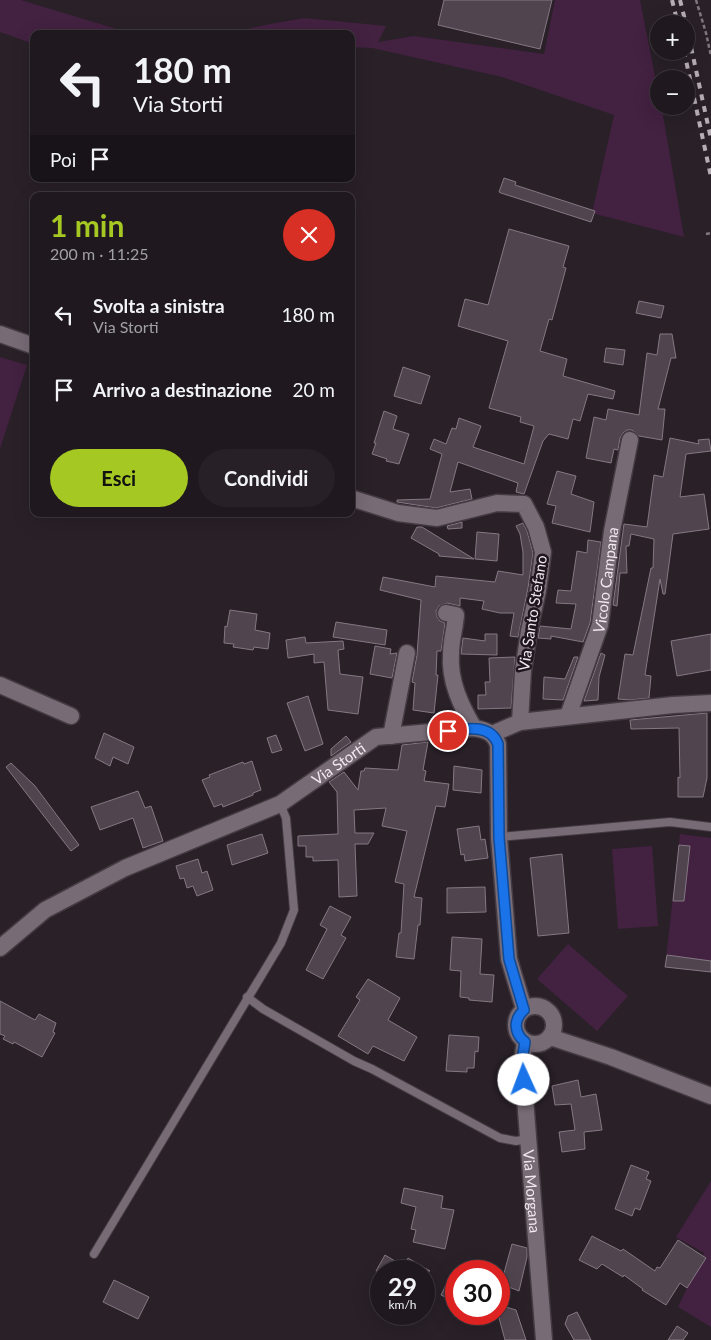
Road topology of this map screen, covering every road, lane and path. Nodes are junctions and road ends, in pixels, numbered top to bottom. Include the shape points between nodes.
1 (696, 0) edge
2 (711, 56) edge
3 (711, 233) edge
4 (706, 234) dead end
5 (0, 334) edge
6 (30, 345) edge
7 (630, 440) dead end
8 (355, 499) edge
9 (446, 613) dead end
10 (407, 653) dead end
11 (0, 685) edge
12 (711, 703) edge
13 (71, 716) dead end
14 (568, 716) junction
15 (520, 722) junction
16 (474, 728) junction
17 (492, 734) junction
18 (391, 736) junction
19 (280, 804) junction
20 (711, 827) edge
21 (499, 837) junction
22 (0, 948) edge
23 (247, 997) junction
24 (524, 1010) junction
25 (550, 1037) junction
26 (525, 1042) junction
27 (711, 1096) edge
28 (528, 1139) junction
29 (94, 1254) dead end
30 (544, 1340) edge

1 - 2 path
3 - 4 path
5 - 6 street
7 - 14 street, Vicolo Campana via 613,522 600,625
8 - 15 street, Via Santo Stefano via 398,513 437,518 497,503 524,504 536,527 543,552 528,631
9 - 16 street via 456,615 451,655 454,679 460,703
10 - 18 street
11 - 13 street
12 - 14 street
14 - 15 street
15 - 17 street
16 - 17 street, Via Storti
16 - 18 street, Via Storti
17 - 21 street via 498,744
18 - 19 street, Via Storti via 376,737
19 - 22 street, Via Storti via 125,868 45,910
19 - 23 lane via 286,818 294,910 281,943
20 - 21 lane via 670,822
21 - 24 street via 509,959
23 - 28 lane via 354,1061 500,1138
23 - 29 lane
24 - 25 street via 541,1007 550,1014 553,1026
24 - 26 street, Via Morgana via 519,1014 516,1026
25 - 26 street via 541,1043
25 - 27 street
26 - 28 street, Via Morgana via 522,1060
28 - 30 street, Via Morgana

